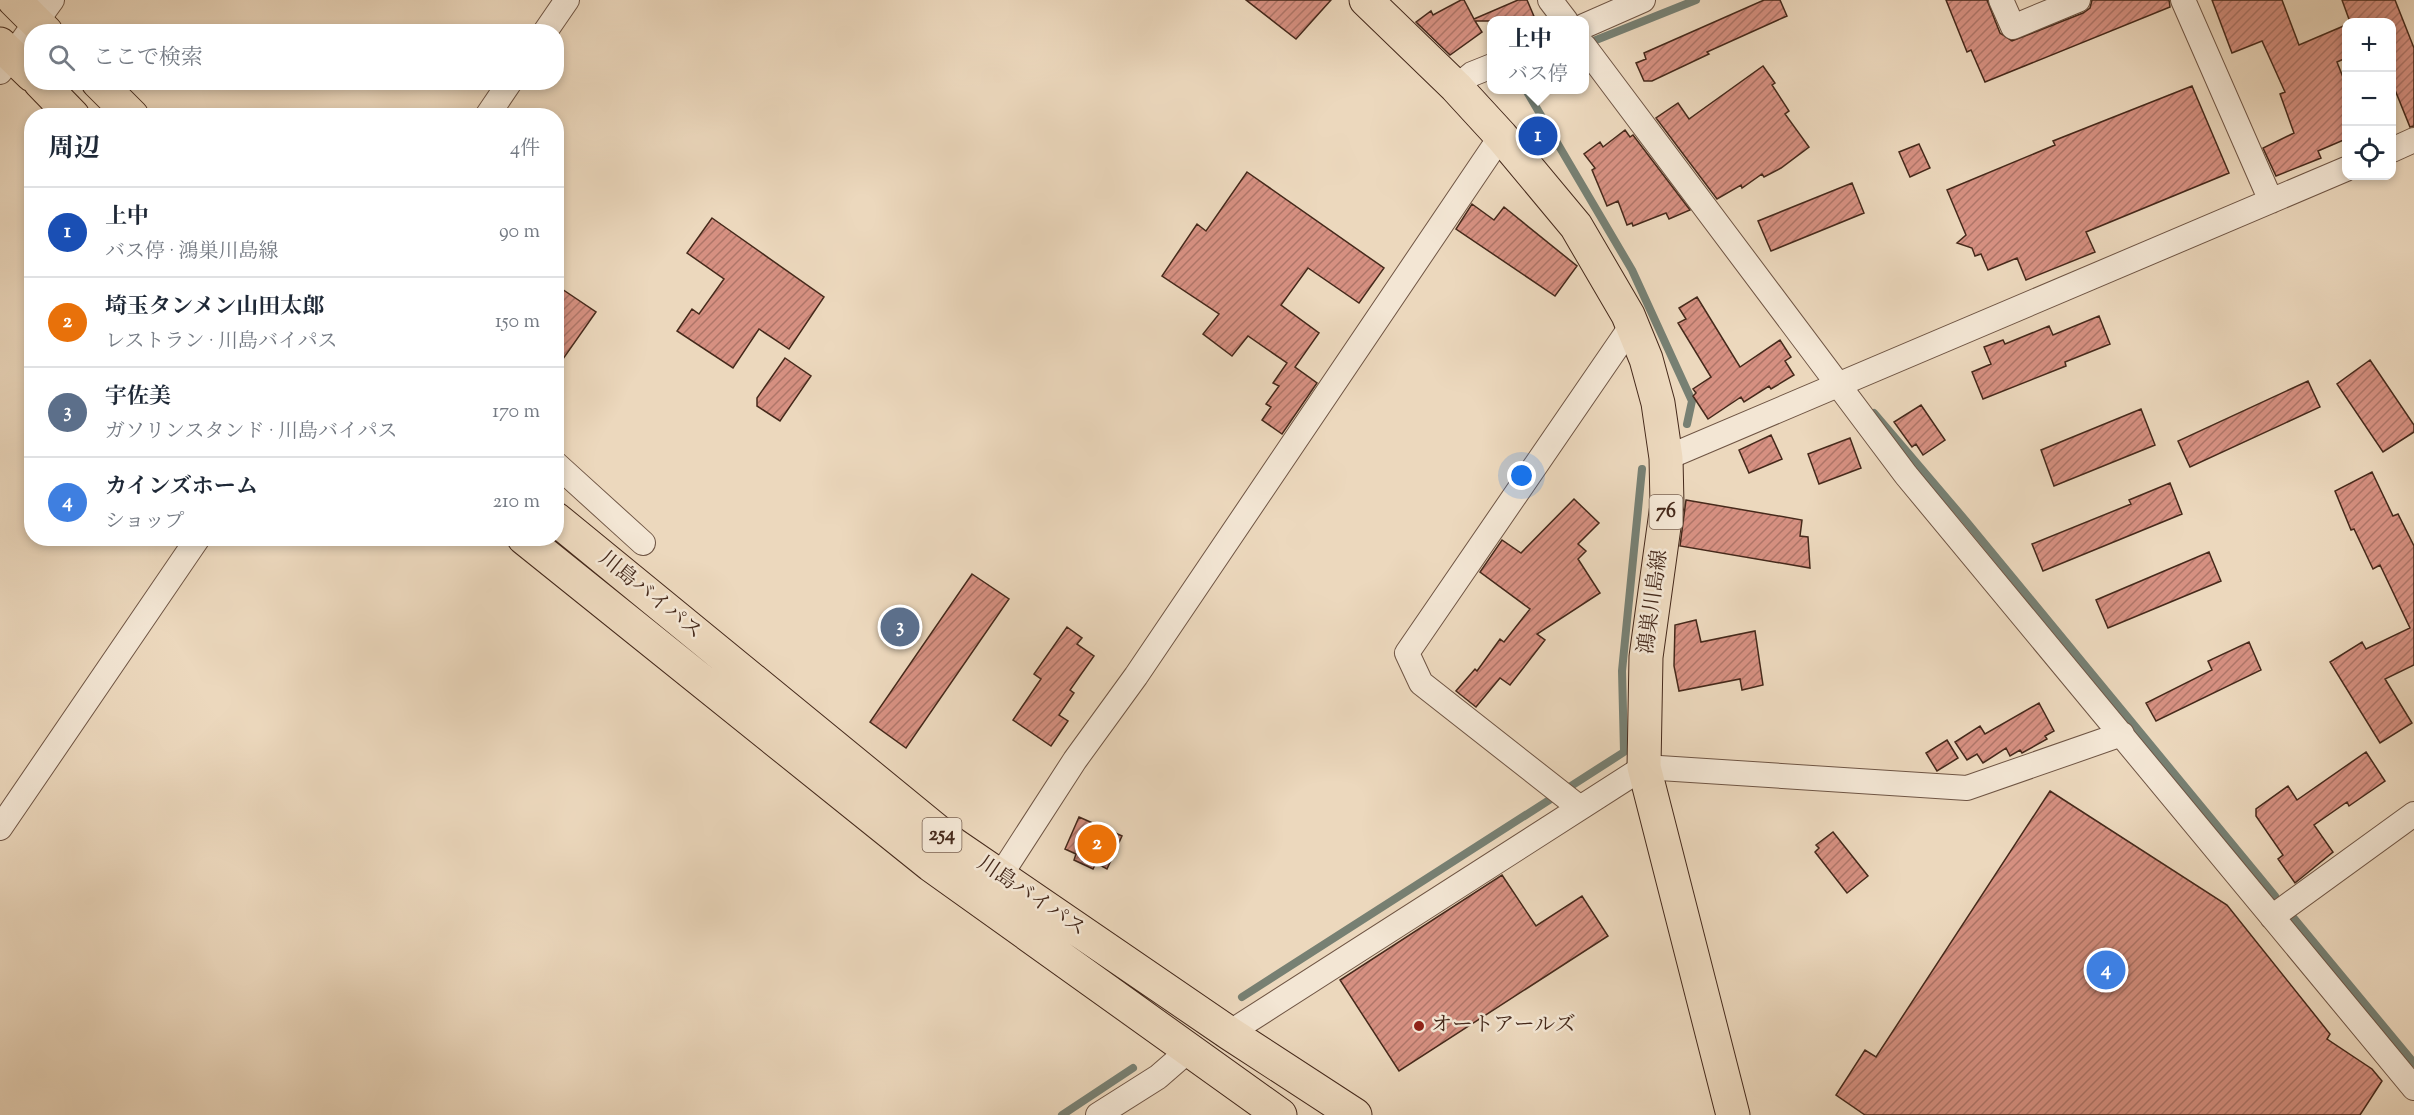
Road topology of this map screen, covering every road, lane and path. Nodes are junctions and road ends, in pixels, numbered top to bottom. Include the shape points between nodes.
1 (567, 0) edge
2 (1366, 0) edge
3 (1550, 0) edge
4 (1643, 0) edge
5 (2001, 0) edge
6 (2078, 0) edge
7 (2182, 0) edge
8 (1562, 16) edge
9 (550, 24) edge
10 (1589, 24) edge
11 (24, 38) edge
12 (1589, 53) edge
13 (11, 62) edge
14 (1487, 68) edge
15 (1456, 87) junction
16 (48, 90) edge
17 (106, 90) edge
18 (505, 90) edge
19 (65, 108) edge
20 (124, 108) edge
21 (493, 108) edge
22 (1501, 136) junction
23 (2414, 140) edge
24 (2396, 148) edge
25 (2342, 171) edge
26 (2271, 201) junction
27 (1632, 325) junction
28 (1836, 384) junction
29 (1666, 458) junction
30 (564, 472) edge
31 (564, 526) edge
32 (644, 543) dead end
33 (193, 546) edge
34 (534, 546) edge
35 (2122, 734) junction
36 (1644, 767) junction
37 (1580, 808) junction
38 (2414, 814) edge
39 (0, 828) edge
40 (1000, 876) junction
41 (2272, 917) junction
42 (1229, 1033) junction
43 (1190, 1050) junction
44 (2414, 1088) edge
45 (1098, 1115) edge
46 (1280, 1115) edge
47 (1355, 1115) edge
48 (1733, 1115) edge

1 - 9 street
2 - 15 main road, 鴻巣川島線 / 76
3 - 8 street
4 - 10 street
5 - 6 street via 2013,27
7 - 26 street
11 - 13 street
12 - 28 street
14 - 15 street
15 - 22 main road, 鴻巣川島線 / 76
16 - 19 main road
17 - 20 main road
18 - 21 street
22 - 27 main road, 鴻巣川島線 / 76 via 1576,226
22 - 40 street
23 - 24 street
25 - 26 street
26 - 28 street
27 - 29 main road, 鴻巣川島線 / 76 via 1658,403
27 - 37 street via 1407,653 1421,683
28 - 29 street
28 - 35 street via 1906,475
29 - 36 main road, 鴻巣川島線 / 76 via 1667,505 1646,657
30 - 32 street
31 - 40 main road, 川島バイパス / 254 via 953,844
33 - 39 street
34 - 43 main road, 川島バイパス / 254 via 932,865
35 - 36 street via 1967,788
35 - 41 street
36 - 37 street
36 - 48 main road, 鴻巣川島線 / 76
37 - 42 street
38 - 41 street
40 - 42 main road, 川島バイパス / 254
41 - 44 street
42 - 47 main road, 川島バイパス / 254
43 - 45 street via 1158,1077
43 - 46 main road, 川島バイパス / 254

